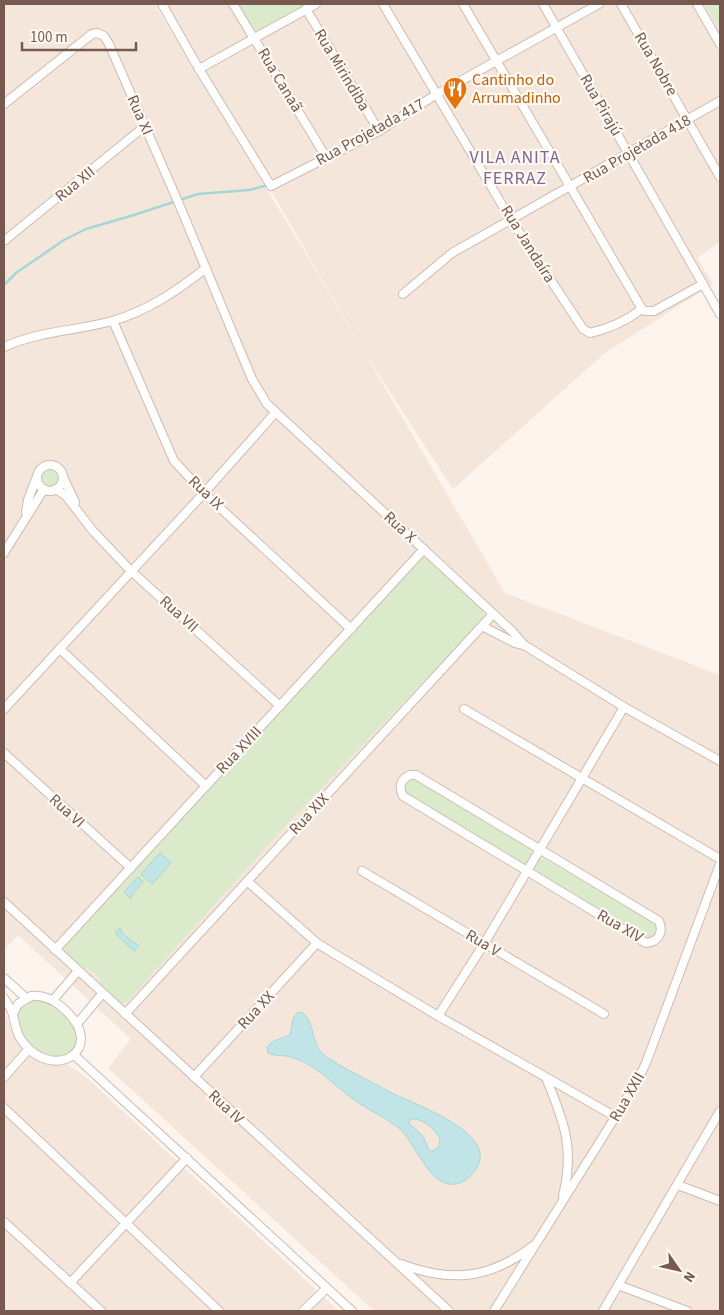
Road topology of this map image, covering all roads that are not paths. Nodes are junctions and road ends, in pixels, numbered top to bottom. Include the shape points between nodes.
1 (162, 4) edge
2 (233, 4) edge
3 (316, 4) edge
4 (383, 4) edge
5 (463, 4) edge
6 (543, 4) edge
7 (599, 4) edge
8 (621, 4) edge
9 (697, 4) edge
10 (306, 9) junction
11 (556, 28) junction
12 (255, 38) junction
13 (720, 44) edge
14 (496, 62) junction
15 (199, 69) junction
16 (437, 94) junction
17 (720, 101) edge
18 (4, 104) edge
19 (688, 119) junction
20 (145, 126) junction
21 (379, 131) junction
22 (629, 153) junction
23 (326, 157) junction
24 (720, 177) edge
25 (570, 188) junction
26 (178, 202) joint
27 (511, 220) junction
28 (4, 241) edge
29 (206, 268) junction
30 (703, 284) junction
31 (403, 294) dead end
32 (640, 306) junction
33 (720, 314) edge
34 (113, 320) junction
35 (4, 347) edge
36 (275, 413) junction
37 (37, 476) junction
38 (63, 477) junction
39 (44, 489) junction
40 (56, 489) junction
41 (204, 493) junction
42 (83, 517) junction
43 (24, 519) junction
44 (424, 550) junction
45 (4, 553) edge
46 (131, 570) junction
47 (493, 614) junction
48 (482, 626) junction
49 (351, 629) junction
50 (524, 645) junction
51 (60, 649) junction
52 (280, 706) junction
53 (624, 706) junction
54 (4, 709) edge
55 (464, 709) dead end
56 (4, 753) edge
57 (720, 761) edge
58 (582, 778) junction
59 (206, 786) junction
60 (540, 850) junction
61 (720, 859) edge
62 (720, 864) edge
63 (131, 868) junction
64 (362, 871) dead end
65 (527, 871) junction
66 (247, 881) junction
67 (4, 902) edge
68 (317, 942) junction
69 (484, 944) junction
70 (55, 950) junction
71 (78, 971) junction
72 (4, 978) edge
73 (102, 994) junction
74 (4, 998) edge
75 (26, 998) junction
76 (53, 1000) junction
77 (13, 1014) junction
78 (125, 1014) junction
79 (604, 1014) dead end
80 (438, 1016) junction
81 (77, 1024) junction
82 (29, 1049) junction
83 (74, 1055) junction
84 (4, 1077) edge
85 (194, 1077) junction
86 (546, 1078) junction
87 (4, 1108) edge
88 (720, 1111) edge
89 (616, 1117) junction
90 (187, 1158) junction
91 (678, 1185) junction
92 (720, 1202) edge
93 (562, 1203) junction
94 (4, 1222) edge
95 (126, 1223) junction
96 (536, 1243) junction
97 (396, 1262) junction
98 (70, 1283) junction
99 (618, 1285) junction
100 (327, 1288) junction
101 (101, 1311) edge
102 (219, 1311) edge
103 (303, 1311) edge
104 (352, 1311) edge
105 (449, 1311) edge
106 (494, 1311) edge
107 (603, 1311) edge
108 (687, 1311) edge

1 - 15 street
2 - 12 street, Rua Canaã
3 - 10 street
4 - 16 street, Rua Jandaíra
5 - 14 street
6 - 11 street, Rua Pirajú
7 - 11 street, Rua Projetada 417
8 - 19 street, Rua Nobre
9 - 13 street
10 - 12 street
10 - 21 street, Rua Mirindiba
11 - 14 street, Rua Projetada 417
11 - 22 street, Rua Pirajú
12 - 15 street
12 - 23 street, Rua Canaã
14 - 16 street, Rua Projetada 417
14 - 25 street
15 - 23 street, Rua Projetada 417 via 271,186
16 - 21 street, Rua Projetada 417
16 - 27 street, Rua Jandaíra
17 - 19 street, Rua Projetada 418
18 - 20 street, Rua XI via 97,33 107,40
19 - 22 street, Rua Projetada 418
19 - 24 street, Rua Nobre
20 - 26 street, Rua XI
20 - 28 street, Rua XII
21 - 23 street, Rua Projetada 417
22 - 25 street, Rua Projetada 418
22 - 30 street, Rua Pirajú
25 - 27 street, Rua Projetada 418
25 - 32 street
26 - 29 street, Rua X
27 - 31 street, Rua Projetada 418 via 452,254
27 - 32 street, Rua Jandaíra via 582,329 590,333 601,331 634,316
29 - 34 street via 154,304
29 - 36 street, Rua X via 257,390
30 - 32 street via 654,311 645,311
30 - 33 street, Rua Pirajú
34 - 35 street via 22,338
34 - 41 street, Rua IX via 169,454
36 - 41 street
36 - 44 street, Rua X
37 - 38 street via 40,469 50,465 60,470
37 - 39 street
37 - 43 street
38 - 40 street
38 - 42 street
39 - 40 street
39 - 43 street
40 - 42 street
41 - 46 street
41 - 49 street, Rua IX
42 - 46 street, Rua VII
43 - 45 street
44 - 47 street, Rua X
44 - 49 street, Rua XVIII
46 - 51 street
46 - 52 street, Rua VII
47 - 48 street, Rua XIX
47 - 50 street, Rua X
48 - 50 street
48 - 66 street, Rua XIX
49 - 52 street, Rua XVIII
50 - 53 street, Rua X
51 - 54 street
51 - 59 street
52 - 59 street, Rua XVIII
53 - 57 street, Rua X
53 - 58 street
55 - 58 street
56 - 63 street, Rua VI
58 - 60 street
58 - 61 street
59 - 63 street, Rua XVIII
60 - 65 street
60 - 65 street, Rua XIV via 659,921 660,936 646,943
60 - 65 street, Rua XIV via 416,775 402,781 402,796
62 - 89 street, Rua XXII via 646,1063
63 - 70 street, Rua XVIII
64 - 69 street, Rua V
65 - 69 street
66 - 68 street
66 - 78 street, Rua XIX
67 - 70 street, Rua IV
68 - 80 street
68 - 85 street, Rua XX
69 - 79 street, Rua V
69 - 80 street
70 - 71 street, Rua IV
71 - 73 street, Rua IV
71 - 76 street
72 - 75 street
73 - 78 street, Rua IV
73 - 81 street
74 - 77 street
75 - 76 street via 36,996
75 - 77 street
76 - 81 street
77 - 82 street via 18,1035
78 - 85 street, Rua IV
80 - 86 street
81 - 83 street via 81,1039
82 - 83 street via 48,1060 66,1060
82 - 84 street
83 - 90 street
85 - 97 street, Rua IV
86 - 89 street
86 - 93 street via 566,1131 568,1178
87 - 95 street
88 - 91 street
89 - 93 street, Rua XXII
90 - 95 street
90 - 100 street
91 - 92 street
91 - 99 street
93 - 96 street, Rua XXII
94 - 98 street
95 - 98 street
95 - 102 street
96 - 97 street via 500,1266 459,1276 431,1274
96 - 106 street, Rua XXII
97 - 105 street, Rua IV
98 - 101 street
99 - 107 street
99 - 108 street
100 - 103 street
100 - 104 street

